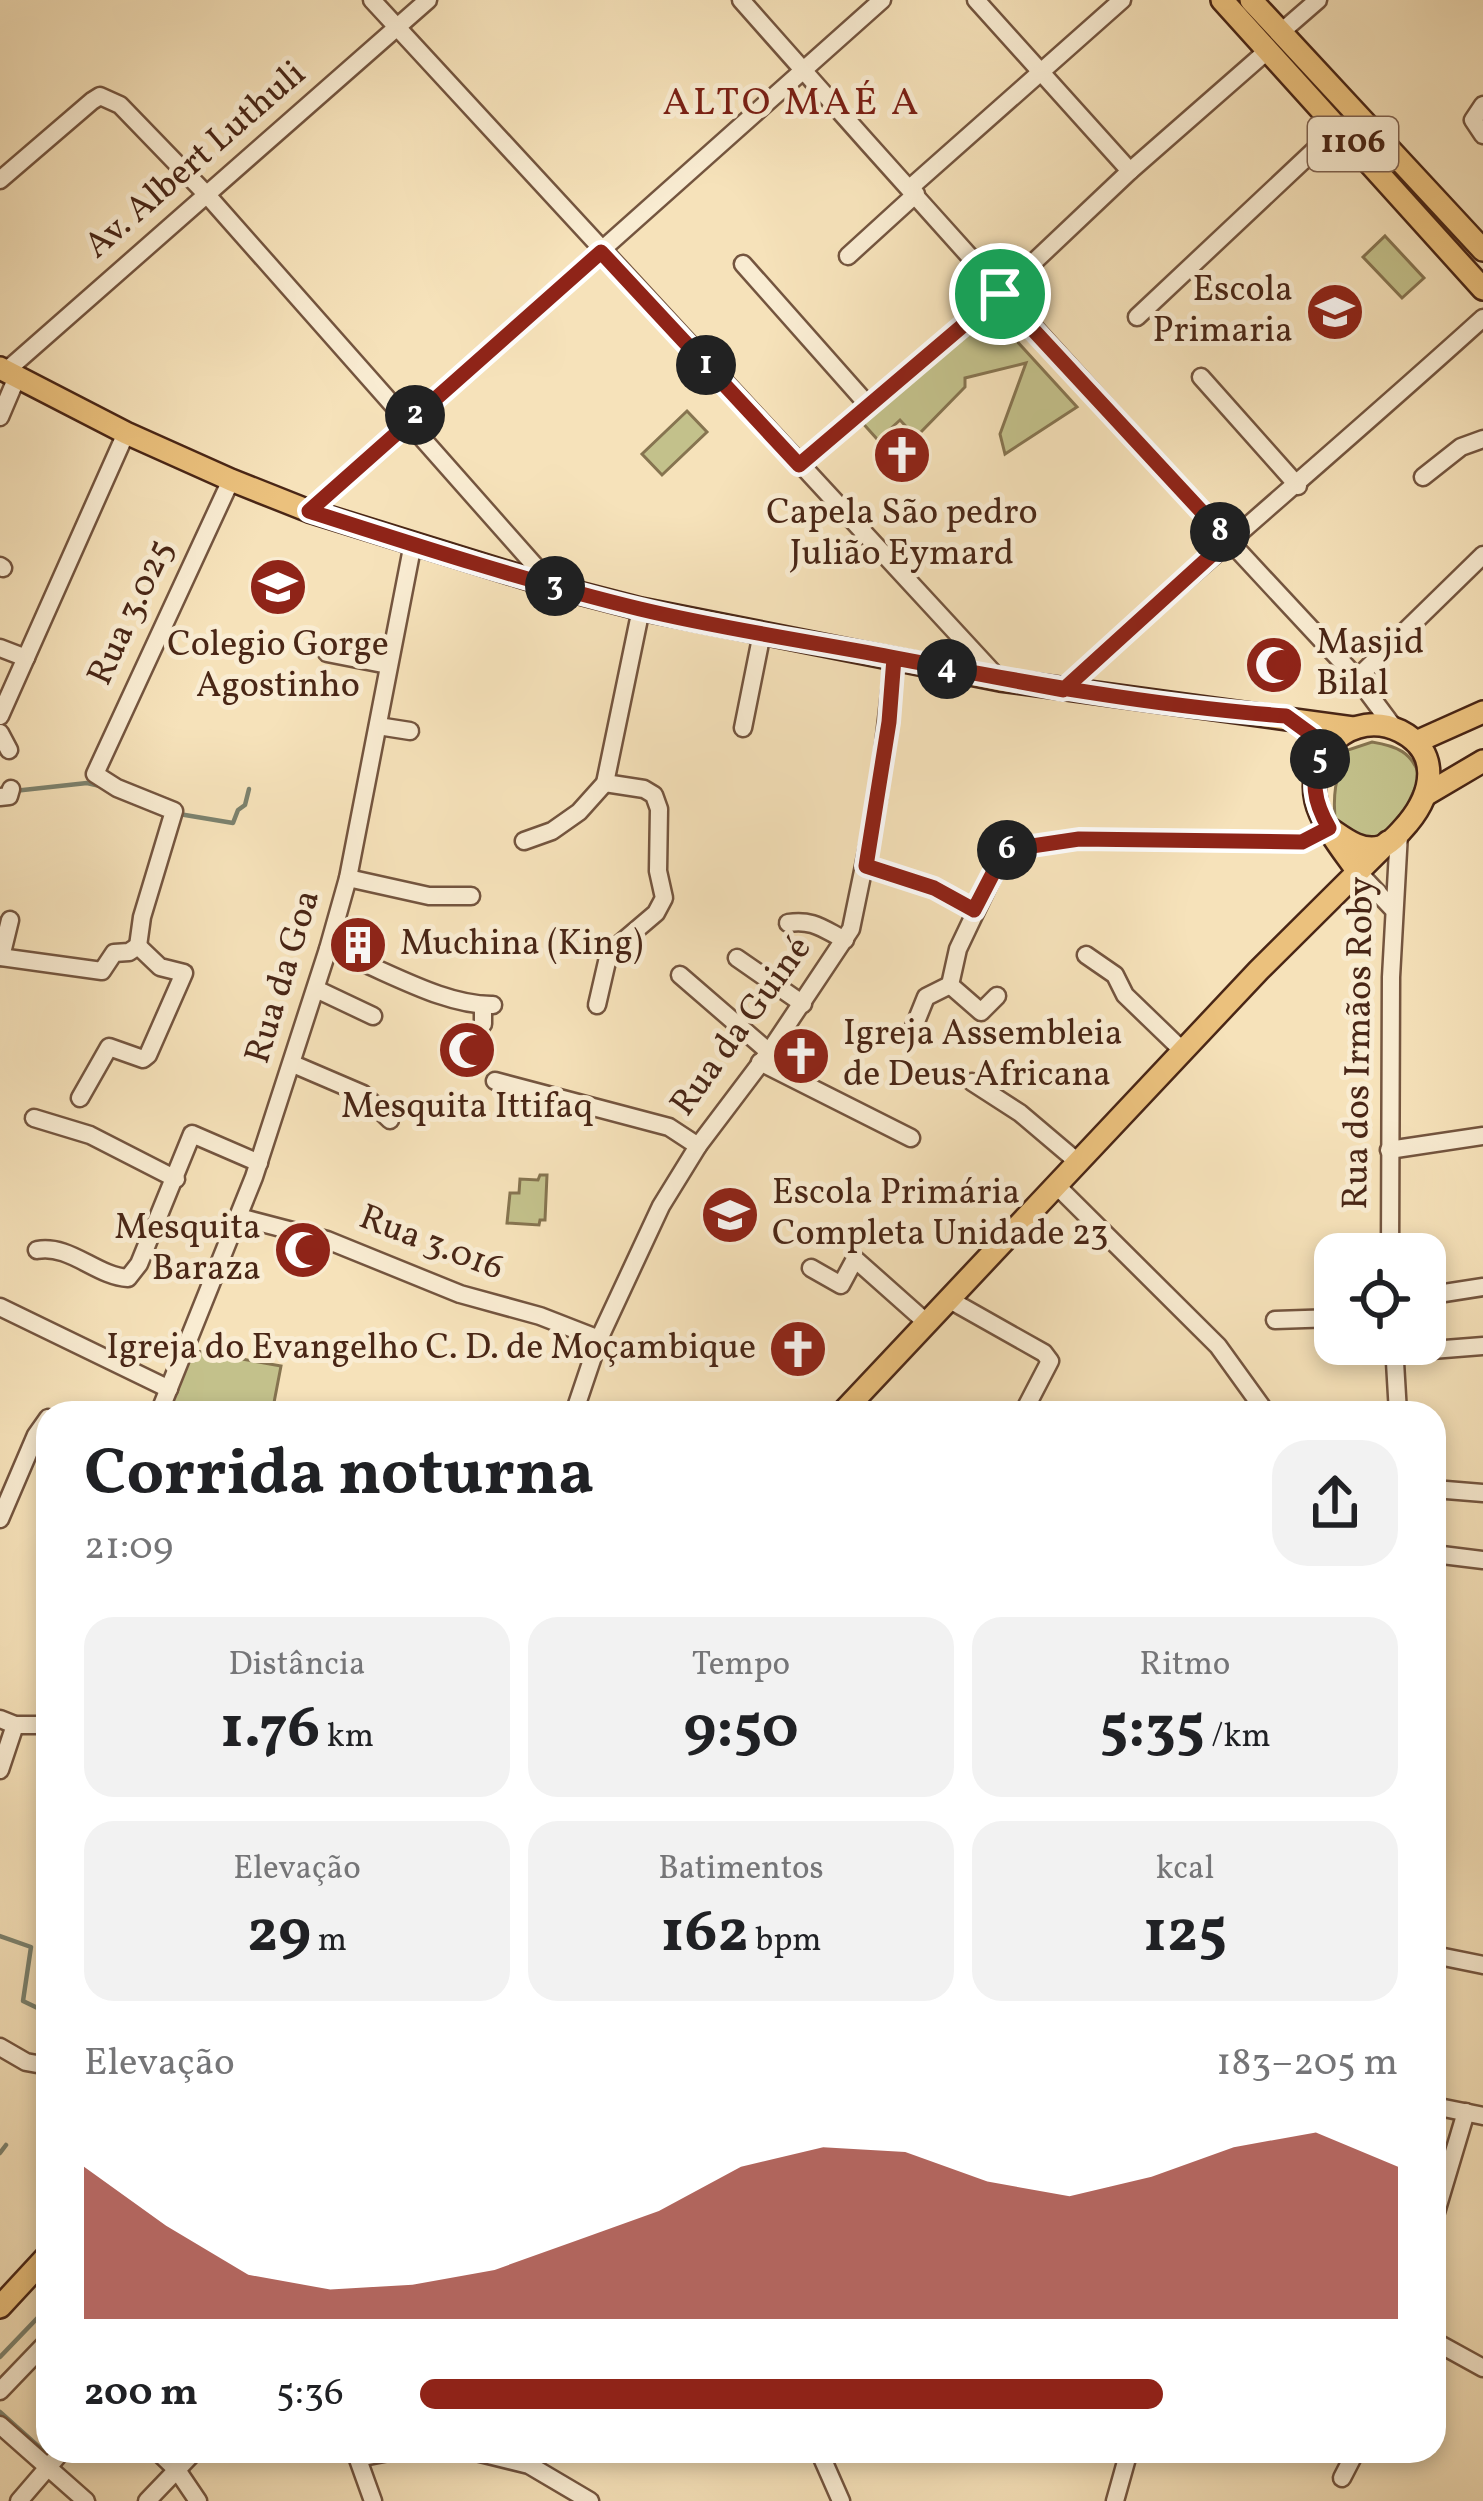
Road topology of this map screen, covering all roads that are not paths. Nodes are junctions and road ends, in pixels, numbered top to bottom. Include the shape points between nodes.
1 (372, 0) edge
2 (428, 0) edge
3 (741, 0) edge
4 (882, 0) edge
5 (976, 0) edge
6 (1122, 0) edge
7 (1222, 0) edge
8 (1251, 0) edge
9 (1318, 0) edge
10 (397, 27) junction
11 (1274, 42) junction
12 (1040, 71) junction
13 (802, 72) junction
14 (1483, 105) edge
15 (1338, 128) junction
16 (1483, 135) edge
17 (1130, 171) junction
18 (0, 179) edge
19 (913, 191) junction
20 (208, 196) junction
21 (1483, 250) edge
22 (601, 252) junction
23 (848, 256) dead end
24 (743, 264) dead end
25 (1483, 289) edge
26 (1000, 294) junction
27 (1137, 317) dead end
28 (1483, 318) edge
29 (8, 372) edge
30 (1201, 377) dead end
31 (868, 405) junction
32 (0, 417) edge
33 (409, 420) junction
34 (126, 433) junction
35 (1483, 440) edge
36 (799, 465) junction
37 (1423, 477) dead end
38 (231, 480) junction
39 (1298, 486) junction
40 (309, 511) junction
41 (1228, 540) junction
42 (413, 543) junction
43 (1483, 555) edge
44 (552, 586) junction
45 (641, 609) junction
46 (762, 633) junction
47 (0, 648) edge
48 (327, 652) dead end
49 (26, 658) junction
50 (894, 658) junction
51 (388, 665) junction
52 (1357, 678) junction
53 (1000, 680) junction
54 (1063, 690) junction
55 (1483, 712) edge
56 (0, 716) edge
57 (1286, 716) junction
58 (378, 726) junction
59 (743, 728) dead end
60 (1353, 728) junction
61 (1395, 729) junction
62 (410, 730) dead end
63 (0, 733) edge
64 (1416, 742) junction
65 (9, 750) dead end
66 (1322, 752) junction
67 (1483, 761) edge
68 (605, 783) junction
69 (1427, 794) junction
70 (1329, 828) junction
71 (1394, 838) junction
72 (524, 842) dead end
73 (866, 866) junction
74 (1358, 872) junction
75 (348, 878) junction
76 (471, 896) dead end
77 (1392, 908) junction
78 (974, 910) junction
79 (10, 920) dead end
80 (788, 923) dead end
81 (845, 940) junction
82 (138, 946) junction
83 (328, 950) junction
84 (1086, 956) dead end
85 (0, 957) edge
86 (737, 958) dead end
87 (680, 975) dead end
88 (950, 985) junction
89 (316, 989) junction
90 (998, 996) dead end
91 (803, 1004) junction
92 (597, 1005) dead end
93 (486, 1011) dead end
94 (373, 1016) dead end
95 (909, 1040) dead end
96 (1183, 1051) junction
97 (765, 1057) junction
98 (292, 1064) junction
99 (495, 1081) dead end
100 (972, 1082) dead end
101 (80, 1098) dead end
102 (34, 1118) dead end
103 (390, 1120) dead end
104 (1483, 1136) edge
105 (911, 1138) dead end
106 (698, 1145) junction
107 (1389, 1150) junction
108 (259, 1162) junction
109 (1079, 1162) junction
110 (176, 1180) junction
111 (1057, 1186) junction
112 (238, 1217) junction
113 (1390, 1233) edge
114 (37, 1250) dead end
115 (811, 1268) dead end
116 (1483, 1287) edge
117 (1446, 1293) edge
118 (950, 1300) junction
119 (0, 1307) edge
120 (1314, 1319) edge
121 (1275, 1320) dead end
122 (927, 1323) junction
123 (599, 1339) junction
124 (1483, 1346) edge
125 (1446, 1347) edge
126 (1395, 1365) edge
127 (169, 1388) junction
128 (163, 1401) edge
129 (578, 1401) edge
130 (853, 1401) edge
131 (1029, 1401) edge
132 (1258, 1401) edge
133 (1398, 1401) edge
134 (36, 1435) edge
135 (1446, 1490) edge
136 (1483, 1493) edge
137 (0, 1519) edge
138 (1446, 1556) edge
139 (1483, 1560) edge
140 (14, 1724) edge
141 (0, 1770) edge
142 (1446, 1957) edge
143 (1483, 1965) edge
144 (0, 2047) edge
145 (36, 2064) edge
146 (1474, 2114) edge
147 (1446, 2188) edge
148 (36, 2268) edge
149 (0, 2307) edge
150 (1446, 2348) edge
151 (36, 2354) edge
152 (1483, 2368) edge
153 (0, 2391) edge
154 (0, 2425) edge
155 (36, 2456) edge
156 (43, 2463) edge
157 (52, 2463) edge
158 (170, 2463) edge
159 (184, 2463) edge
160 (359, 2463) edge
161 (538, 2463) edge
162 (825, 2463) edge
163 (1126, 2463) edge
164 (1350, 2463) edge
165 (48, 2467) junction
166 (177, 2470) junction
167 (1342, 2478) dead end
168 (19, 2501) edge
169 (86, 2501) edge
170 (147, 2501) edge
171 (198, 2501) edge
172 (373, 2501) edge
173 (590, 2501) edge
174 (842, 2501) edge
175 (1115, 2501) edge

1 - 10 street
2 - 10 street, Av. Albert Luthuli
3 - 13 street
4 - 13 street
5 - 12 street
6 - 12 street
7 - 11 main road, 1106
8 - 11 main road, 1106
9 - 11 street
10 - 20 street, Av. Albert Luthuli
10 - 22 street
11 - 15 main road, 1106
11 - 17 street
11 - 21 main road, 1106
12 - 17 street
12 - 19 street
13 - 19 street
13 - 22 street
14 - 16 street via 1473,120
15 - 25 main road, 1106
15 - 27 street
17 - 26 street
18 - 20 street via 100,96 119,105
19 - 23 street
19 - 26 street
20 - 29 street, Av. Albert Luthuli
20 - 33 street
22 - 33 street
22 - 36 street
24 - 31 street
26 - 31 street
26 - 41 street
28 - 39 street
29 - 32 street
29 - 34 main road
30 - 39 street
31 - 36 street
33 - 40 street
33 - 44 street
34 - 38 main road
34 - 49 street
35 - 37 street
36 - 53 street
38 - 40 main road
38 - 82 street, Rua 3.025 via 95,774 174,811
39 - 41 street
40 - 42 main road
41 - 52 street
41 - 54 street
42 - 44 main road
42 - 51 street, Rua da Goa
43 - 52 street
44 - 45 main road
45 - 46 main road
45 - 68 street
46 - 50 main road
46 - 59 street
47 - 49 street
48 - 51 street
49 - 56 street
50 - 53 main road
50 - 73 street, Rua da Guiné
51 - 58 street, Rua da Goa
52 - 61 street
53 - 54 main road
54 - 57 main road
55 - 64 main road
57 - 60 main road
57 - 66 main road
58 - 62 street
58 - 75 street, Rua da Goa
60 - 61 main road
60 - 66 main road
61 - 64 main road
63 - 65 street
64 - 69 main road via 1429,766
66 - 70 main road via 1313,778
67 - 69 main road
68 - 72 street via 579,812
68 - 92 street via 653,795 664,898 609,953
69 - 71 main road
70 - 71 main road via 1365,847
70 - 74 main road
70 - 78 street via 1302,842 1079,839 1005,850
71 - 74 main road
71 - 77 street, Rua dos Irmãos Roby
73 - 78 street
73 - 81 street, Rua da Guiné
74 - 77 street
74 - 96 main road
75 - 76 street via 429,896
75 - 83 street, Rua da Goa
77 - 107 street, Rua dos Irmãos Roby
78 - 88 street
79 - 85 street
80 - 81 street via 806,920
81 - 91 street, Rua da Guiné
82 - 85 street via 114,953 102,971
82 - 101 street via 160,967 184,973 182,980 148,1055 109,1047
83 - 89 street, Rua da Goa
83 - 93 street
84 - 96 street via 1114,975
86 - 91 street
87 - 97 street
88 - 90 street via 981,1012
88 - 95 street via 926,997
89 - 94 street
89 - 98 street, Rua da Goa
91 - 97 street, Rua da Guiné
96 - 109 main road
97 - 105 street
97 - 106 street, Rua da Guiné
98 - 103 street via 363,1094
98 - 108 street, Rua da Goa
99 - 106 street via 669,1127
100 - 109 street
102 - 110 street via 90,1135
104 - 107 street
106 - 123 street, Rua da Guiné
107 - 113 street, Rua dos Irmãos Roby
108 - 110 street via 192,1134
108 - 112 street, Rua da Goa
109 - 111 main road
110 - 114 street via 128,1278 62,1251
111 - 118 main road
111 - 132 street via 1218,1346
112 - 123 street, Rua 3.016 via 327,1240
112 - 127 street, Rua da Goa
115 - 122 street via 841,1285 856,1259
116 - 117 street
118 - 122 main road
118 - 131 street via 1050,1360
119 - 127 street
120 - 121 street
122 - 130 main road
123 - 129 street, Rua da Guiné
124 - 125 street
126 - 133 street
127 - 128 street, Rua da Goa
134 - 137 street
135 - 136 street
138 - 139 street
140 - 141 street
142 - 143 street
144 - 145 street
146 - 147 street
148 - 149 main road
150 - 152 street
151 - 153 street
154 - 155 street
156 - 165 street
157 - 165 street
158 - 166 street
159 - 166 street
160 - 172 street
161 - 173 street
162 - 174 street
163 - 175 street
164 - 167 street
165 - 168 street
165 - 169 street
166 - 170 street
166 - 171 street

